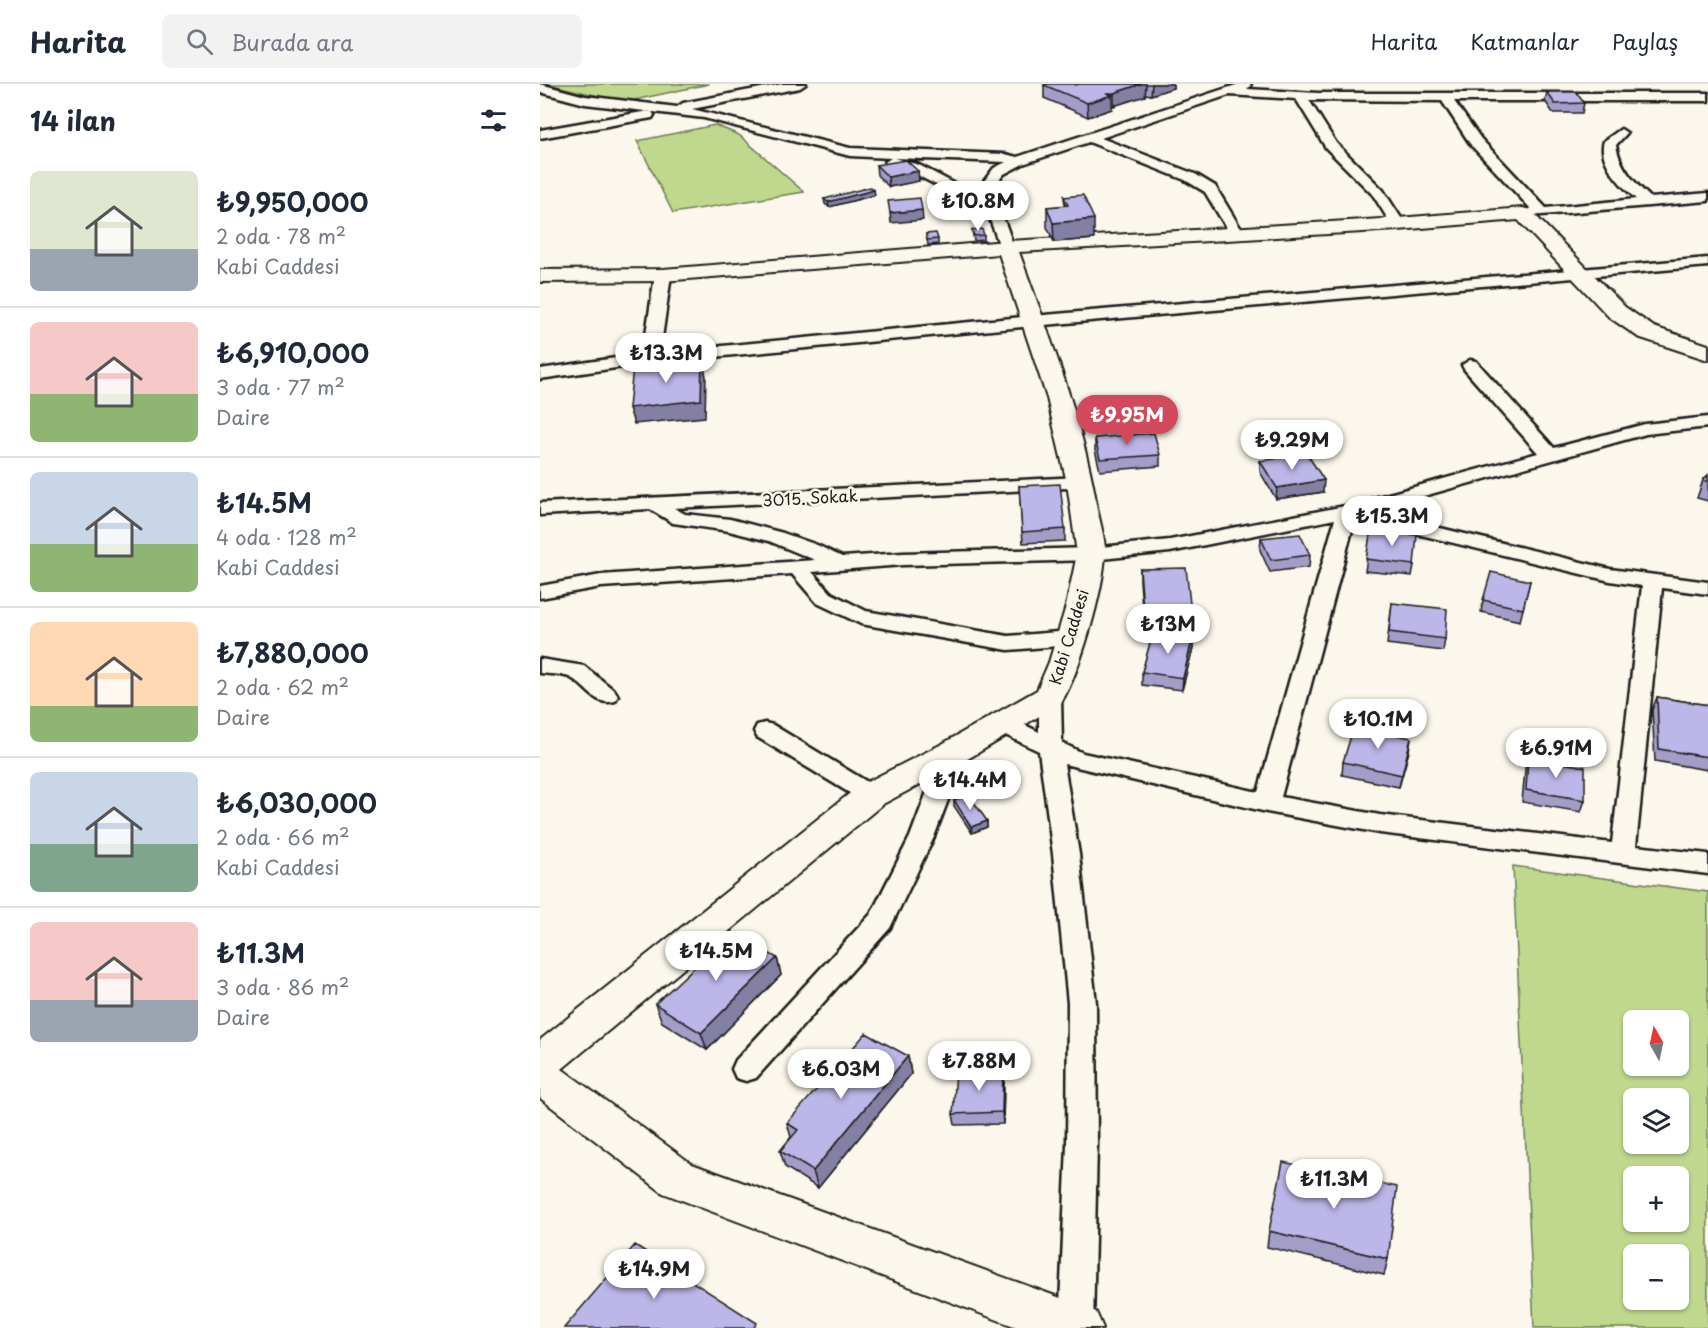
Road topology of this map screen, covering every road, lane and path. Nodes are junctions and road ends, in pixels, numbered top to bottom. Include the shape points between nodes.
1 (800, 84) edge
2 (1250, 84) edge
3 (540, 88) edge
4 (1231, 92) junction
5 (1300, 96) junction
6 (1708, 97) edge
7 (663, 98) dead end
8 (1446, 98) junction
9 (630, 106) junction
10 (670, 110) junction
11 (575, 128) junction
12 (1621, 133) dead end
13 (540, 134) edge
14 (1090, 138) junction
15 (850, 152) junction
16 (1018, 161) junction
17 (1708, 197) edge
18 (1646, 201) junction
19 (993, 209) junction
20 (1533, 213) junction
21 (1398, 224) junction
22 (1237, 234) junction
23 (1007, 247) junction
24 (1708, 262) edge
25 (1582, 273) junction
26 (663, 275) junction
27 (540, 276) edge
28 (1033, 321) junction
29 (1708, 353) edge
30 (651, 358) junction
31 (1470, 365) dead end
32 (540, 374) edge
33 (1708, 422) edge
34 (1550, 455) junction
35 (1080, 483) junction
36 (653, 505) junction
37 (540, 509) edge
38 (1347, 511) junction
39 (1090, 554) junction
40 (839, 564) junction
41 (797, 567) junction
42 (1653, 581) junction
43 (1708, 588) edge
44 (540, 592) edge
45 (1070, 638) junction
46 (540, 666) edge
47 (606, 696) dead end
48 (1050, 696) junction
49 (1003, 724) junction
50 (765, 731) dead end
51 (1050, 748) junction
52 (954, 752) junction
53 (871, 795) junction
54 (1267, 802) junction
55 (1623, 854) junction
56 (1708, 864) edge
57 (540, 1063) edge
58 (746, 1069) dead end
59 (540, 1075) edge
60 (1077, 1328) edge

1 - 10 street
2 - 4 street
3 - 9 street
4 - 5 street
4 - 14 street
5 - 8 street
5 - 21 street via 1331,145 1378,193
6 - 8 street
7 - 9 street
8 - 20 street
9 - 10 street
9 - 11 street via 585,119
10 - 11 street
10 - 15 street via 704,114
11 - 13 street
12 - 18 street via 1609,144 1610,158 1624,180
14 - 16 street
14 - 22 street via 1190,177 1210,189
15 - 16 street
15 - 19 street via 914,168
16 - 19 street via 999,171 988,185
17 - 18 street
18 - 20 street
19 - 23 street
20 - 21 street
20 - 25 street
21 - 22 street
22 - 23 street
23 - 26 street
23 - 28 street, Kabi Caddesi
24 - 25 street
25 - 28 street
25 - 29 street via 1617,312 1646,332
26 - 27 street
26 - 30 street
28 - 30 street
28 - 35 street, Kabi Caddesi via 1059,398
30 - 32 street
31 - 34 street
33 - 34 street via 1645,429
34 - 38 street
35 - 36 street, 3015. Sokak
35 - 39 street, Kabi Caddesi
36 - 37 street, 3015. Sokak
36 - 40 street via 680,519 730,525 776,537
38 - 39 street via 1170,546
38 - 42 street via 1610,575
38 - 54 street
39 - 40 street
39 - 45 street, Kabi Caddesi via 1081,606
40 - 41 street
41 - 44 street via 602,581
41 - 45 street via 824,598 861,617 1008,643
42 - 43 street
42 - 55 street
45 - 48 street, Kabi Caddesi
46 - 47 street via 576,671
48 - 49 street, Kabi Caddesi
48 - 51 street
49 - 51 street
49 - 52 street, Kabi Caddesi
50 - 53 street
51 - 54 street via 1077,760
51 - 60 street via 1082,1003
52 - 53 street, Kabi Caddesi
52 - 58 street via 922,837 881,921
53 - 57 street, Kabi Caddesi
54 - 55 street via 1380,824
55 - 56 street
59 - 60 street via 678,1179

